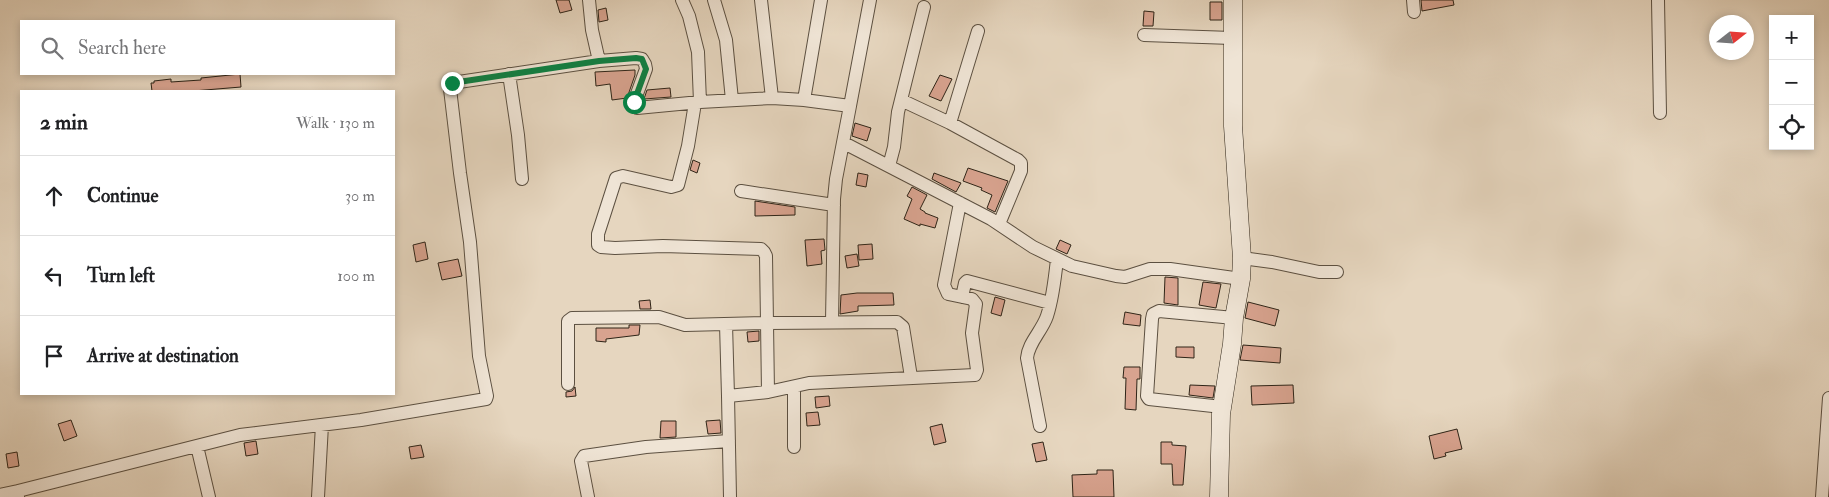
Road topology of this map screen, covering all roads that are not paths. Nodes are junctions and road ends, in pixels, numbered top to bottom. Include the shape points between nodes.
1 (589, 0) edge
2 (682, 0) edge
3 (714, 0) edge
4 (761, 0) edge
5 (821, 0) edge
6 (870, 0) edge
7 (1234, 0) edge
8 (1658, 0) edge
9 (924, 8) dead end
10 (978, 31) dead end
11 (1144, 35) dead end
12 (1232, 38) junction
13 (599, 61) junction
14 (509, 74) junction
15 (772, 98) junction
16 (732, 100) junction
17 (804, 100) junction
18 (901, 100) junction
19 (697, 102) junction
20 (850, 106) junction
21 (1660, 113) dead end
22 (950, 122) junction
23 (844, 144) junction
24 (889, 166) junction
25 (522, 179) dead end
26 (741, 192) dead end
27 (960, 203) junction
28 (834, 206) junction
29 (999, 224) junction
30 (1242, 258) junction
31 (1057, 259) junction
32 (1337, 272) dead end
33 (1242, 279) junction
34 (962, 297) junction
35 (1050, 303) junction
36 (1234, 318) junction
37 (832, 322) junction
38 (767, 323) junction
39 (726, 324) junction
40 (911, 377) junction
41 (568, 384) dead end
42 (794, 387) junction
43 (768, 392) junction
44 (728, 396) junction
45 (1829, 398) edge
46 (1222, 407) junction
47 (322, 425) junction
48 (1040, 426) dead end
49 (729, 441) junction
50 (196, 446) junction
51 (794, 447) dead end
52 (18, 494) edge
53 (0, 495) edge
54 (209, 497) edge
55 (318, 497) edge
56 (588, 497) edge
57 (730, 497) edge
58 (1219, 497) edge
59 (1822, 497) edge

1 - 13 street
2 - 19 street via 698,52
3 - 16 street via 726,40
4 - 15 street
5 - 17 street
6 - 20 street
7 - 12 street
8 - 21 street
9 - 18 street
10 - 22 street
11 - 12 street
12 - 30 street via 1233,126
13 - 14 street
13 - 19 street via 642,59 646,69 634,102 636,108
14 - 25 street
14 - 47 street via 454,82 450,86 486,399
15 - 16 street
15 - 17 street
16 - 19 street
17 - 20 street
18 - 22 street
18 - 24 street
19 - 38 street via 678,185 671,187 622,176 616,178 598,234 598,245 615,248 761,249 766,256
20 - 23 street
22 - 29 street via 1021,163 1021,171
23 - 24 street
23 - 28 street
24 - 27 street
26 - 28 street
27 - 29 street
27 - 34 street via 944,285 948,294
28 - 37 street
29 - 31 street
30 - 32 street via 1319,272
30 - 33 street
31 - 33 street via 1072,266 1124,277 1150,269 1170,269
31 - 35 street
33 - 36 street
34 - 35 street via 967,281
34 - 40 street via 976,304 972,333 976,373
35 - 48 street via 1027,358
36 - 46 street
36 - 46 street via 1159,311 1153,314 1152,319 1148,399
37 - 38 street
37 - 40 street via 901,324
38 - 39 street
38 - 43 street
39 - 41 street via 685,325 651,316 572,318 568,321
39 - 44 street
40 - 42 street via 810,383
42 - 43 street
42 - 51 street
43 - 44 street
44 - 49 street
45 - 59 street
46 - 58 street
47 - 50 street via 240,435
47 - 55 street
49 - 56 street via 646,447 584,456 581,461
49 - 57 street
50 - 52 street
50 - 54 street
52 - 53 street

